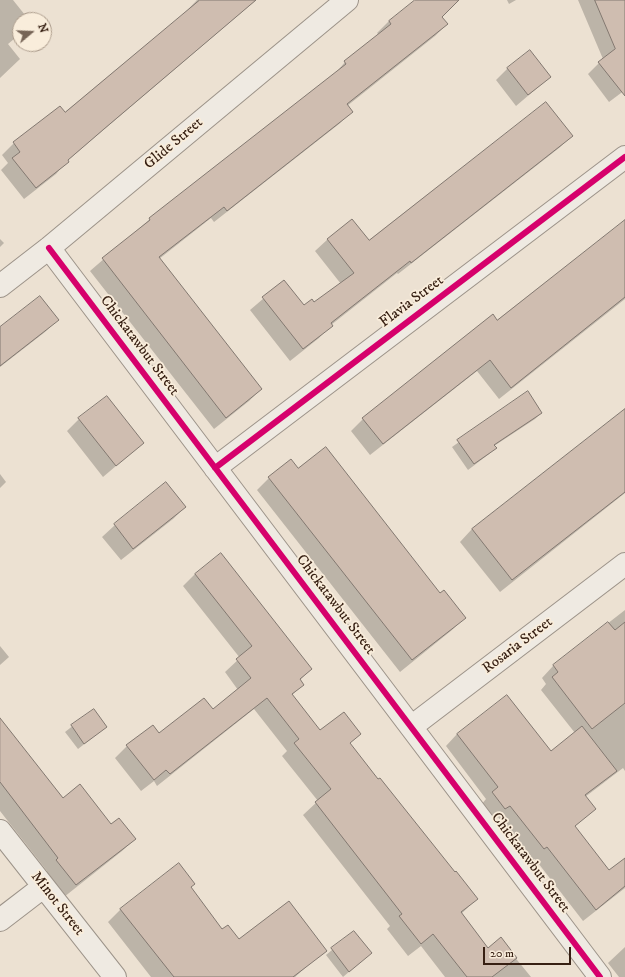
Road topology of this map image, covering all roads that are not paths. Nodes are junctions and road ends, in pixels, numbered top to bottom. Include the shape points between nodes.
1 (347, 0) edge
2 (625, 157) edge
3 (49, 248) junction
4 (0, 286) edge
5 (215, 468) junction
6 (625, 564) edge
7 (411, 728) junction
8 (0, 831) edge
9 (43, 887) junction
10 (0, 920) edge
11 (115, 977) edge
12 (600, 977) edge

1 - 3 street, Glide Street
2 - 5 street, Flavia Street
3 - 4 street, Glide Street
3 - 5 street, Chickatawbut Street
5 - 7 street, Chickatawbut Street
6 - 7 street, Rosaria Street
7 - 12 street, Chickatawbut Street
8 - 9 street, Minot Street
9 - 10 street
9 - 11 street, Minot Street

